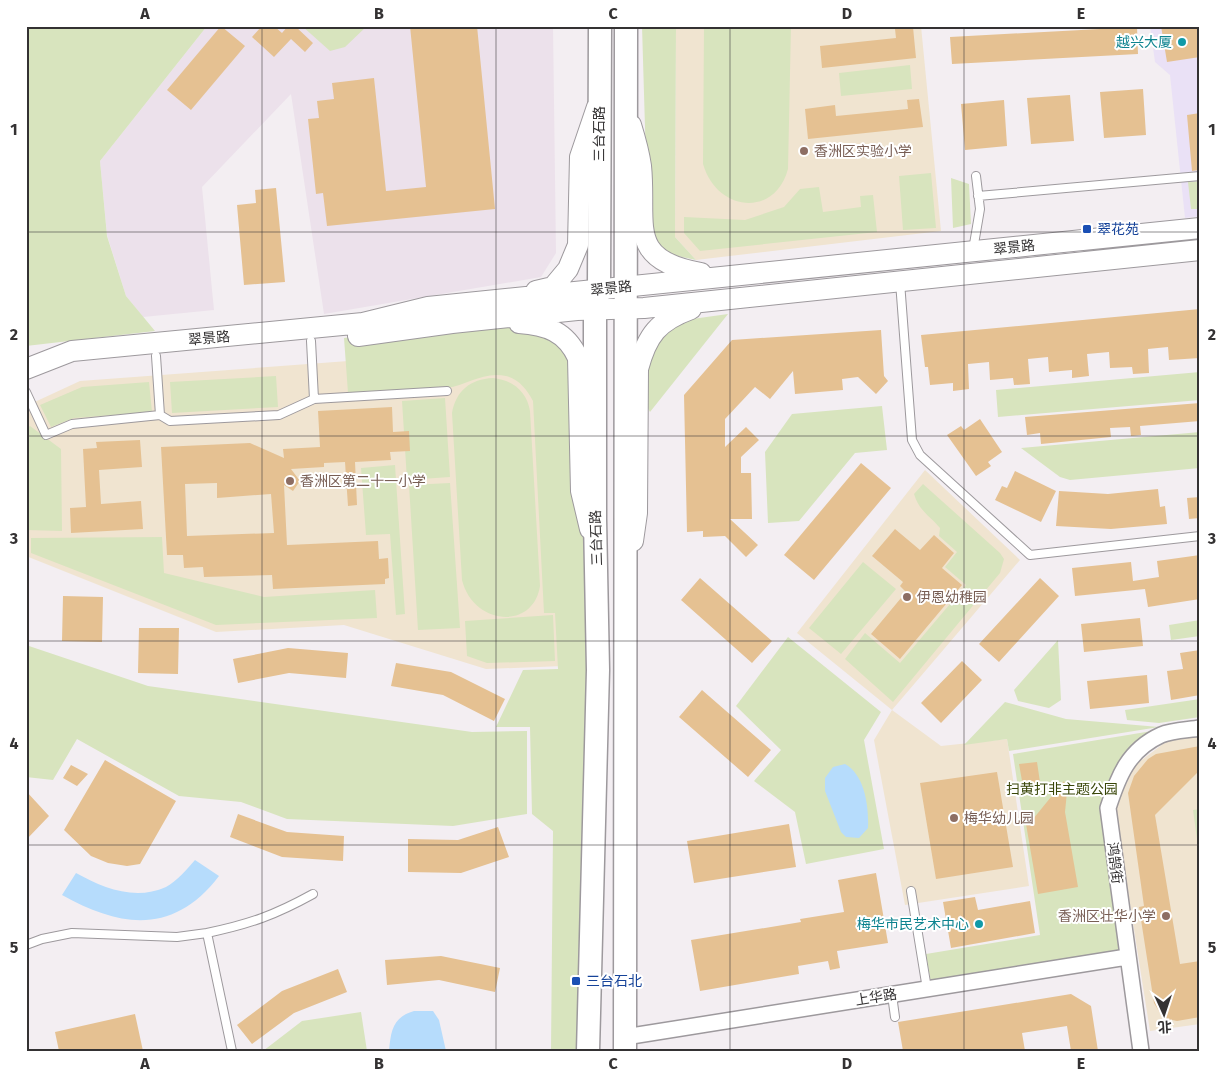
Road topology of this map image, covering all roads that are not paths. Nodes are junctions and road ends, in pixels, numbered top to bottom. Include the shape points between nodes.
1 (600, 26) edge
2 (626, 26) edge
3 (600, 100) junction
4 (626, 100) junction
5 (976, 176) dead end
6 (1200, 176) edge
7 (978, 196) junction
8 (1200, 228) edge
9 (1200, 250) edge
10 (973, 251) junction
11 (723, 277) junction
12 (900, 280) junction
13 (626, 286) junction
14 (503, 299) junction
15 (597, 300) junction
16 (718, 300) junction
17 (627, 309) junction
18 (452, 322) junction
19 (311, 341) junction
20 (156, 356) junction
21 (26, 369) edge
22 (26, 382) edge
23 (446, 391) dead end
24 (26, 392) edge
25 (314, 399) junction
26 (160, 416) junction
27 (1200, 536) edge
28 (596, 558) junction
29 (625, 593) junction
30 (1200, 728) edge
31 (910, 891) dead end
32 (313, 894) dead end
33 (207, 933) junction
34 (26, 945) edge
35 (1127, 957) junction
36 (928, 989) junction
37 (892, 995) junction
38 (896, 1016) dead end
39 (625, 1044) edge
40 (232, 1051) edge
41 (588, 1051) edge
42 (1142, 1051) edge

1 - 3 main road, 三台石路
2 - 4 main road, 三台石路
3 - 14 main road via 580,157 578,244 568,269 553,287
3 - 15 main road, 三台石路
4 - 11 main road via 641,166 642,233 654,255 679,270
4 - 13 main road, 三台石路
5 - 7 lane
6 - 7 lane
7 - 10 lane via 980,209
8 - 10 main road, 翠景路
9 - 12 main road, 翠景路
10 - 11 main road, 翠景路
11 - 13 main road, 翠景路
12 - 16 main road, 翠景路
12 - 27 lane via 912,440 920,455 1030,555
13 - 15 main road, 翠景路
13 - 17 main road, 三台石路
14 - 15 main road, 翠景路
14 - 21 main road, 翠景路 via 428,308 362,323 72,351
15 - 17 main road, 翠景路
15 - 18 main road, 翠景路 via 577,310
15 - 28 main road, 三台石路
16 - 17 main road, 翠景路
16 - 29 main road via 670,317 654,331 643,350 638,368 637,513
17 - 29 main road, 三台石路
18 - 19 main road, 翠景路
18 - 28 main road via 540,325 556,330 571,344 580,366 581,491
19 - 20 main road, 翠景路
19 - 25 lane
20 - 22 main road, 翠景路 via 78,363 43,371
20 - 26 lane
23 - 25 lane
24 - 26 lane via 46,435 72,424
25 - 26 lane via 279,415 170,421
28 - 41 main road, 三台石路 via 598,670
29 - 39 main road, 三台石路
30 - 35 street, 鸿鹄街 via 1162,734 1137,750 1119,774 1108,808
31 - 36 lane
32 - 33 lane via 278,913
33 - 34 lane via 177,937 72,933
33 - 40 lane
35 - 36 street, 上华路
35 - 42 street, 鸿鹄街
36 - 37 street, 上华路
37 - 38 lane
37 - 39 street, 上华路

